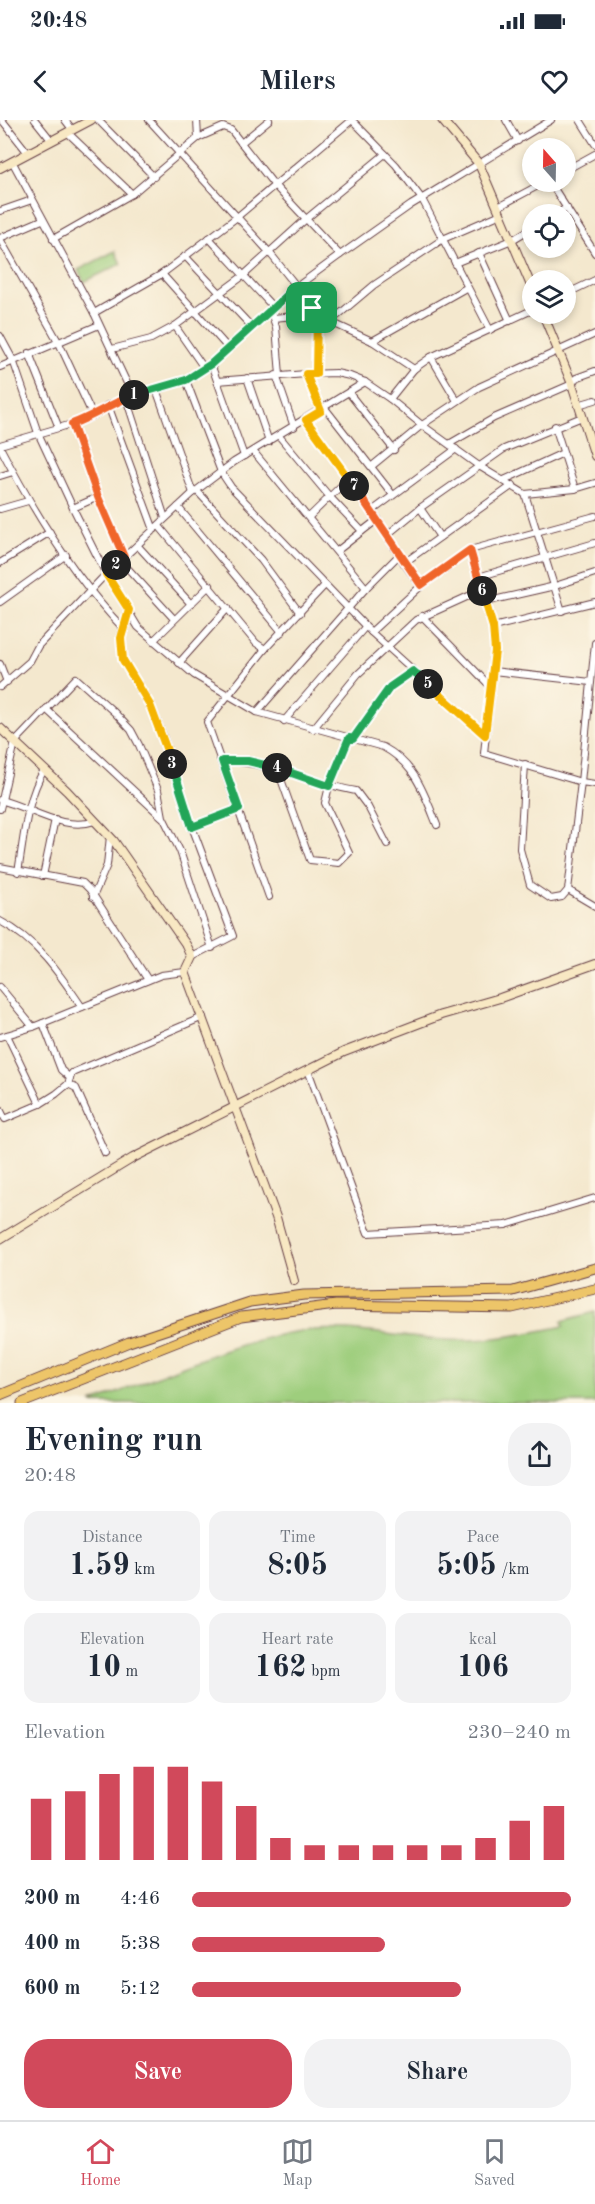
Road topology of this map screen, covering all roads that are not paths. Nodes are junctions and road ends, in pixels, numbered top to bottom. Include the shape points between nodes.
1 (2, 120) edge
2 (35, 120) edge
3 (65, 120) edge
4 (90, 120) edge
5 (98, 120) edge
6 (149, 120) edge
7 (197, 120) edge
8 (231, 120) edge
9 (352, 120) edge
10 (442, 120) edge
11 (506, 120) edge
12 (551, 120) edge
13 (580, 120) edge
14 (267, 121) edge
15 (70, 130) junction
16 (231, 130) junction
17 (198, 138) junction
18 (51, 140) junction
19 (518, 141) junction
20 (241, 143) junction
21 (595, 144) edge
22 (27, 153) junction
23 (385, 154) junction
24 (595, 154) edge
25 (180, 155) junction
26 (12, 161) junction
27 (576, 164) edge
28 (479, 165) junction
29 (0, 168) edge
30 (154, 177) junction
31 (275, 186) junction
32 (528, 192) edge
33 (132, 194) junction
34 (422, 199) junction
35 (32, 200) junction
36 (0, 210) edge
37 (499, 210) junction
38 (237, 218) junction
39 (306, 219) junction
40 (42, 220) junction
41 (576, 222) edge
42 (522, 234) edge
43 (209, 238) junction
44 (0, 239) edge
45 (54, 239) junction
46 (443, 239) junction
47 (512, 240) junction
48 (269, 252) junction
49 (479, 253) junction
50 (595, 253) edge
51 (340, 255) junction
52 (185, 256) junction
53 (455, 263) junction
54 (524, 270) edge
55 (162, 274) junction
56 (243, 276) junction
57 (595, 280) edge
58 (295, 288) junction
59 (466, 288) junction
60 (576, 289) edge
61 (218, 294) junction
62 (272, 308) junction
63 (196, 311) junction
64 (94, 313) junction
65 (316, 313) junction
66 (522, 315) edge
67 (273, 318) junction
68 (510, 321) junction
69 (330, 322) junction
70 (547, 324) edge
71 (99, 325) junction
72 (175, 326) junction
73 (251, 326) junction
74 (490, 330) junction
75 (595, 334) edge
76 (0, 336) edge
77 (372, 341) junction
78 (59, 343) junction
79 (228, 348) junction
80 (112, 350) junction
81 (559, 350) junction
82 (29, 353) junction
83 (431, 357) junction
84 (13, 360) junction
85 (211, 364) junction
86 (0, 367) edge
87 (204, 368) junction
88 (414, 369) junction
89 (595, 370) edge
90 (306, 374) junction
91 (316, 374) junction
92 (278, 375) junction
93 (247, 378) junction
94 (186, 380) junction
95 (217, 381) junction
96 (365, 382) junction
97 (572, 384) junction
98 (156, 389) junction
99 (349, 393) junction
100 (129, 397) junction
101 (390, 399) junction
102 (595, 400) edge
103 (457, 401) junction
104 (108, 405) junction
105 (578, 405) junction
106 (323, 409) junction
107 (93, 416) junction
108 (582, 417) junction
109 (306, 420) junction
110 (72, 424) junction
111 (422, 425) junction
112 (555, 426) junction
113 (294, 427) junction
114 (58, 428) junction
115 (38, 433) junction
116 (279, 436) junction
117 (592, 437) edge
118 (269, 442) junction
119 (449, 444) junction
120 (0, 446) edge
121 (456, 449) junction
122 (394, 450) junction
123 (253, 451) junction
124 (563, 453) junction
125 (244, 456) junction
126 (595, 456) edge
127 (372, 466) junction
128 (479, 466) junction
129 (13, 472) junction
130 (221, 472) junction
131 (0, 476) edge
132 (348, 479) junction
133 (504, 480) junction
134 (595, 483) edge
135 (513, 485) junction
136 (575, 489) junction
137 (195, 492) junction
138 (525, 494) junction
139 (393, 495) junction
140 (329, 496) junction
141 (98, 497) junction
142 (28, 501) junction
143 (178, 507) junction
144 (72, 508) junction
145 (420, 508) junction
146 (0, 509) edge
147 (372, 511) junction
148 (310, 516) junction
149 (595, 516) edge
150 (165, 518) junction
151 (378, 519) junction
152 (156, 528) junction
153 (538, 530) junction
154 (362, 531) junction
155 (50, 532) junction
156 (387, 535) junction
157 (440, 537) junction
158 (595, 543) edge
159 (138, 546) junction
160 (470, 550) junction
161 (337, 551) junction
162 (66, 555) junction
163 (399, 555) junction
164 (547, 556) junction
165 (123, 559) junction
166 (0, 563) edge
167 (404, 563) junction
168 (595, 573) edge
169 (106, 574) junction
170 (477, 577) junction
171 (210, 585) junction
172 (325, 585) junction
173 (421, 585) junction
174 (555, 586) junction
175 (366, 588) junction
176 (482, 590) junction
177 (90, 591) junction
178 (0, 602) edge
179 (485, 602) junction
180 (595, 602) edge
181 (191, 604) junction
182 (228, 608) junction
183 (348, 609) junction
184 (129, 610) junction
185 (562, 612) junction
186 (300, 613) junction
187 (422, 616) junction
188 (174, 619) junction
189 (493, 627) junction
190 (123, 628) junction
191 (368, 629) junction
192 (282, 632) junction
193 (153, 640) junction
194 (595, 643) edge
195 (387, 645) junction
196 (265, 649) junction
197 (179, 663) junction
198 (0, 664) edge
199 (413, 671) junction
200 (493, 671) junction
201 (7, 682) junction
202 (591, 682) junction
203 (0, 687) edge
204 (491, 687) junction
205 (228, 697) junction
206 (46, 709) junction
207 (257, 712) junction
208 (284, 721) junction
209 (0, 728) edge
210 (313, 729) junction
211 (485, 735) junction
212 (351, 738) junction
213 (15, 742) junction
214 (222, 761) junction
215 (525, 764) junction
216 (277, 768) junction
217 (44, 770) junction
218 (581, 782) junction
219 (595, 784) edge
220 (329, 786) junction
221 (1, 800) edge
222 (0, 809) edge
223 (239, 809) junction
224 (28, 811) junction
225 (162, 817) junction
226 (55, 819) junction
227 (95, 821) junction
228 (436, 825) dead end
229 (192, 827) junction
230 (110, 836) junction
231 (387, 844) dead end
232 (0, 867) edge
233 (18, 872) junction
234 (43, 876) junction
235 (568, 890) junction
236 (93, 897) junction
237 (269, 897) dead end
238 (595, 906) edge
239 (0, 921) edge
240 (213, 948) junction
241 (192, 957) junction
242 (595, 964) edge
243 (185, 972) junction
244 (148, 980) junction
245 (0, 987) edge
246 (82, 1007) junction
247 (203, 1017) junction
248 (43, 1023) junction
249 (33, 1028) junction
250 (3, 1036) edge
251 (308, 1070) junction
252 (68, 1080) junction
253 (40, 1104) junction
254 (236, 1106) junction
255 (0, 1109) edge
256 (105, 1153) dead end
257 (595, 1198) edge
258 (0, 1239) edge
259 (595, 1268) edge
260 (294, 1281) dead end
261 (595, 1289) edge
262 (0, 1395) edge
263 (22, 1403) edge

1 - 22 street
2 - 18 street
3 - 15 street
4 - 15 street
5 - 30 street
6 - 25 street
7 - 17 street
8 - 16 street
9 - 23 street
9 - 31 street
10 - 28 street
11 - 19 street
12 - 19 street
13 - 21 street
14 - 20 street
15 - 18 street
15 - 33 street
16 - 17 street via 223,127
16 - 20 street
17 - 25 street
18 - 22 street
19 - 28 street
20 - 31 street
22 - 26 street
23 - 34 street
23 - 39 street
24 - 27 street
25 - 30 street
25 - 38 street
26 - 29 street
26 - 35 street
28 - 34 street
28 - 37 street
30 - 33 street
31 - 38 street
31 - 39 street
32 - 37 street
33 - 45 street
34 - 46 street
34 - 51 street
35 - 36 street
35 - 40 street
37 - 46 street
37 - 47 street
38 - 43 street
38 - 48 street
39 - 48 street
39 - 51 street
40 - 44 street
40 - 45 street
41 - 50 street
42 - 47 street
43 - 52 street
43 - 56 street
44 - 78 street
45 - 64 street
46 - 53 street
46 - 69 street via 374,285
47 - 49 street
47 - 54 street
48 - 56 street
48 - 58 street
49 - 53 street
49 - 68 street
51 - 58 street
52 - 55 street
52 - 61 street
53 - 59 street
55 - 63 street
55 - 64 street
56 - 61 street
56 - 62 street
57 - 60 street
58 - 62 street
58 - 65 street
59 - 74 street
59 - 77 street
61 - 63 street
61 - 73 street
62 - 67 street
62 - 73 street
63 - 72 street
63 - 79 street
64 - 71 street
65 - 67 street
65 - 69 street
65 - 91 street
66 - 68 street
67 - 92 street
68 - 74 street
69 - 77 street
70 - 81 street
71 - 78 street
71 - 80 street
72 - 80 street via 151,339
72 - 87 street
73 - 79 street
74 - 83 street
75 - 81 street
76 - 84 street
77 - 88 street
78 - 82 street
78 - 107 street
79 - 85 street
80 - 100 street
81 - 97 street
81 - 103 street via 478,387
82 - 84 street
82 - 114 street
83 - 88 street
83 - 103 street
84 - 86 street
84 - 115 street
85 - 87 street
85 - 95 street
87 - 94 street
88 - 101 street
89 - 97 street via 576,378
90 - 91 street
90 - 92 street
90 - 106 street
91 - 96 street via 336,373
92 - 93 street
92 - 113 street
93 - 95 street
93 - 118 street
94 - 98 street
94 - 130 street
95 - 125 street
96 - 99 street
96 - 101 street
97 - 105 street
97 - 119 street via 494,418
98 - 100 street
98 - 137 street
99 - 106 street
99 - 122 street
100 - 104 street
100 - 150 street
101 - 111 street
102 - 105 street
103 - 111 street
104 - 107 street
104 - 152 street
105 - 108 street
106 - 109 street
106 - 127 street
107 - 110 street
108 - 112 street
108 - 117 street
109 - 113 street
109 - 132 street
110 - 114 street
110 - 141 street
111 - 119 street
111 - 122 street
112 - 124 street
112 - 128 street via 504,449
113 - 116 street
114 - 115 street
115 - 120 street
115 - 144 street
116 - 118 street
116 - 140 street
117 - 126 street
118 - 123 street
119 - 121 street
120 - 129 street
121 - 128 street
121 - 139 street
122 - 127 street
123 - 125 street
123 - 148 street
124 - 133 street
124 - 136 street
125 - 130 street
127 - 139 street
128 - 133 street
128 - 145 street
129 - 131 street
129 - 142 street
130 - 137 street
130 - 172 street
132 - 140 street
132 - 147 street
133 - 135 street
134 - 136 street
135 - 138 street
135 - 157 street
136 - 138 street
137 - 143 street
137 - 186 street via 261,560
138 - 153 street
139 - 147 street
140 - 148 street
140 - 154 street
141 - 144 street
141 - 165 street
142 - 146 street
142 - 155 street
143 - 150 street
143 - 192 street
144 - 169 street
145 - 156 street
145 - 157 street
147 - 151 street
148 - 161 street
149 - 153 street
150 - 152 street
151 - 154 street
151 - 156 street
152 - 159 street
152 - 171 street
153 - 160 street
153 - 164 street
154 - 161 street
155 - 162 street
155 - 166 street
156 - 163 street
157 - 167 street
158 - 164 street
159 - 165 street
159 - 181 street
160 - 170 street
160 - 173 street
161 - 175 street
162 - 177 street
162 - 178 street
163 - 167 street
163 - 175 street
164 - 170 street
164 - 174 street
165 - 169 street
165 - 188 street
167 - 173 street
168 - 174 street
169 - 177 street
169 - 184 street
170 - 176 street
171 - 181 street
171 - 182 street
172 - 183 street
172 - 186 street
173 - 191 street
174 - 179 street
174 - 185 street
175 - 183 street
176 - 179 street
176 - 187 street
177 - 190 street
177 - 201 street
179 - 189 street
180 - 185 street
181 - 188 street
182 - 196 street
182 - 197 street
183 - 191 street
183 - 207 street
184 - 190 street
184 - 193 street via 138,627
185 - 189 street
186 - 192 street
187 - 195 street
187 - 204 street
188 - 193 street
189 - 200 street
190 - 229 street via 123,660 164,736
191 - 195 street
191 - 208 street
192 - 196 street
193 - 197 street
194 - 202 street
195 - 199 street
195 - 210 street via 333,701
196 - 205 street
197 - 205 street
198 - 201 street
199 - 211 street
199 - 212 street via 390,687
200 - 202 street
200 - 204 street
201 - 203 street
202 - 218 street
204 - 211 street
205 - 207 street
205 - 214 street via 207,722
206 - 213 street
206 - 225 street
206 - 225 street via 76,678 114,712 139,744 158,790
207 - 208 street
208 - 210 street
209 - 213 street
210 - 212 street
211 - 215 street via 484,753
212 - 220 street
212 - 228 street via 399,756 418,779
213 - 217 street
213 - 221 street
214 - 216 street via 248,761
214 - 223 street
215 - 218 street
215 - 235 street via 520,849 530,885 551,899 562,897
216 - 220 street
216 - 220 street via 310,860 339,863 349,853 326,802
217 - 224 street
217 - 227 street
218 - 219 street
218 - 235 street
220 - 231 street via 356,791
221 - 222 street
221 - 224 street
223 - 229 street
223 - 237 street
224 - 226 street
224 - 233 street
225 - 240 street via 180,851
226 - 227 street via 85,824
226 - 234 street
227 - 230 street
229 - 240 street via 233,936
230 - 236 street via 107,865
230 - 241 street
232 - 233 street
233 - 234 street
234 - 236 street via 83,883
235 - 238 street
236 - 244 street
239 - 246 street via 40,951
240 - 241 street
241 - 243 street
242 - 251 street via 441,1015
243 - 244 street
243 - 247 street
244 - 246 street
245 - 249 street
246 - 248 street
247 - 252 street via 123,1049
247 - 254 street
248 - 249 street
248 - 252 street
249 - 250 street
250 - 253 street
251 - 254 street
251 - 257 street via 368,1233 506,1225
252 - 253 street
252 - 256 street via 76,1088
253 - 255 street via 5,1119
254 - 258 street via 133,1158
254 - 260 street via 276,1217
259 - 262 main road via 513,1291 303,1295 250,1302 129,1342
261 - 263 main road via 512,1308 336,1305 241,1317

